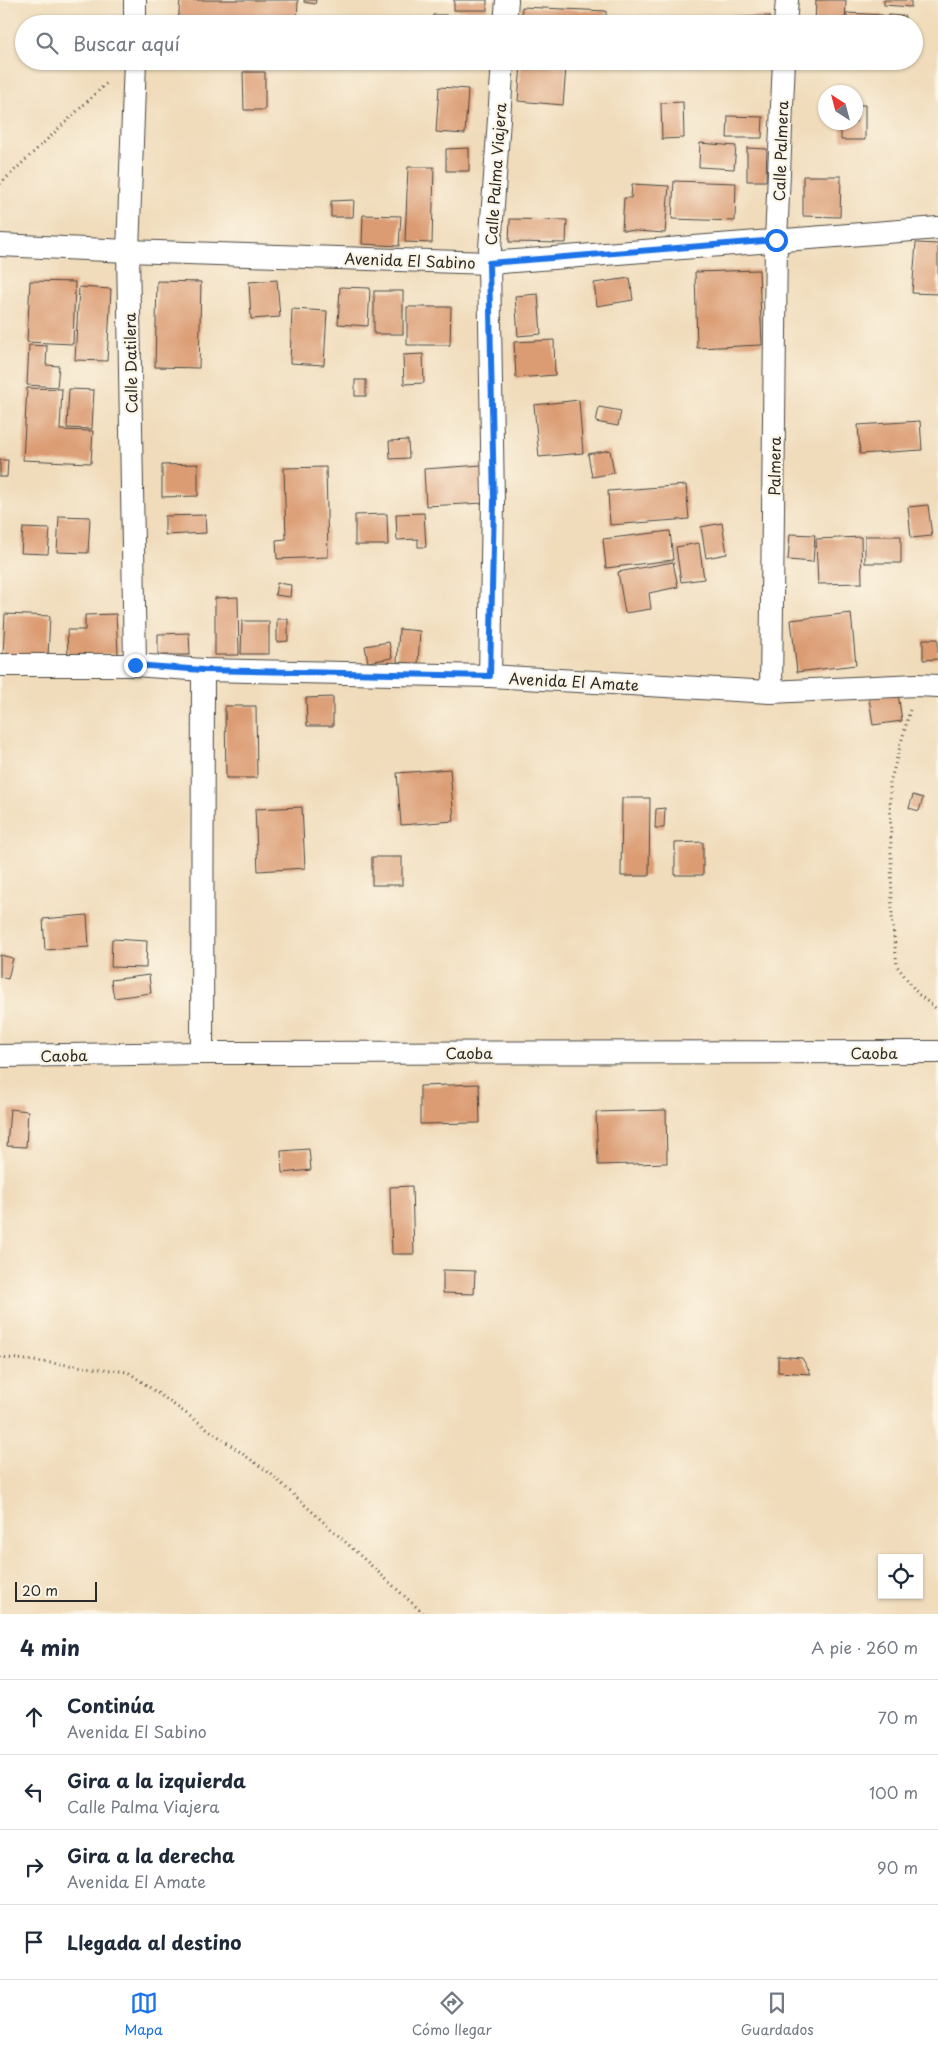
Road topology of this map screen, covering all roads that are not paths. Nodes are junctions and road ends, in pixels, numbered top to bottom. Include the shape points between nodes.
1 (135, 0) edge
2 (507, 0) edge
3 (786, 0) edge
4 (135, 15) edge
5 (506, 15) edge
6 (786, 15) edge
7 (134, 70) edge
8 (502, 70) edge
9 (784, 70) edge
10 (938, 228) edge
11 (776, 240) junction
12 (0, 245) edge
13 (128, 251) junction
14 (489, 263) junction
15 (0, 665) edge
16 (135, 665) junction
17 (203, 670) junction
18 (490, 676) junction
19 (927, 685) edge
20 (771, 692) junction
21 (938, 1052) edge
22 (202, 1053) junction
23 (0, 1056) edge

1 - 4 street
2 - 5 street
3 - 6 street
7 - 13 street, Calle Datilera
8 - 14 street, Calle Palma Viajera
9 - 11 street, Calle Palmera
10 - 11 street, Avenida El Sabino
11 - 14 street, Avenida El Sabino
11 - 20 street, Palmera
12 - 13 street, Avenida El Sabino
13 - 14 street, Avenida El Sabino
13 - 16 street, Calle Datilera
14 - 18 street, Calle Palma Viajera via 494,502
15 - 16 street, Avenida El Amate
16 - 17 street, Avenida El Amate
17 - 18 street, Avenida El Amate
17 - 22 street
18 - 20 street, Avenida El Amate
19 - 20 street, Avenida El Amate
21 - 22 street, Caoba
22 - 23 street, Caoba

